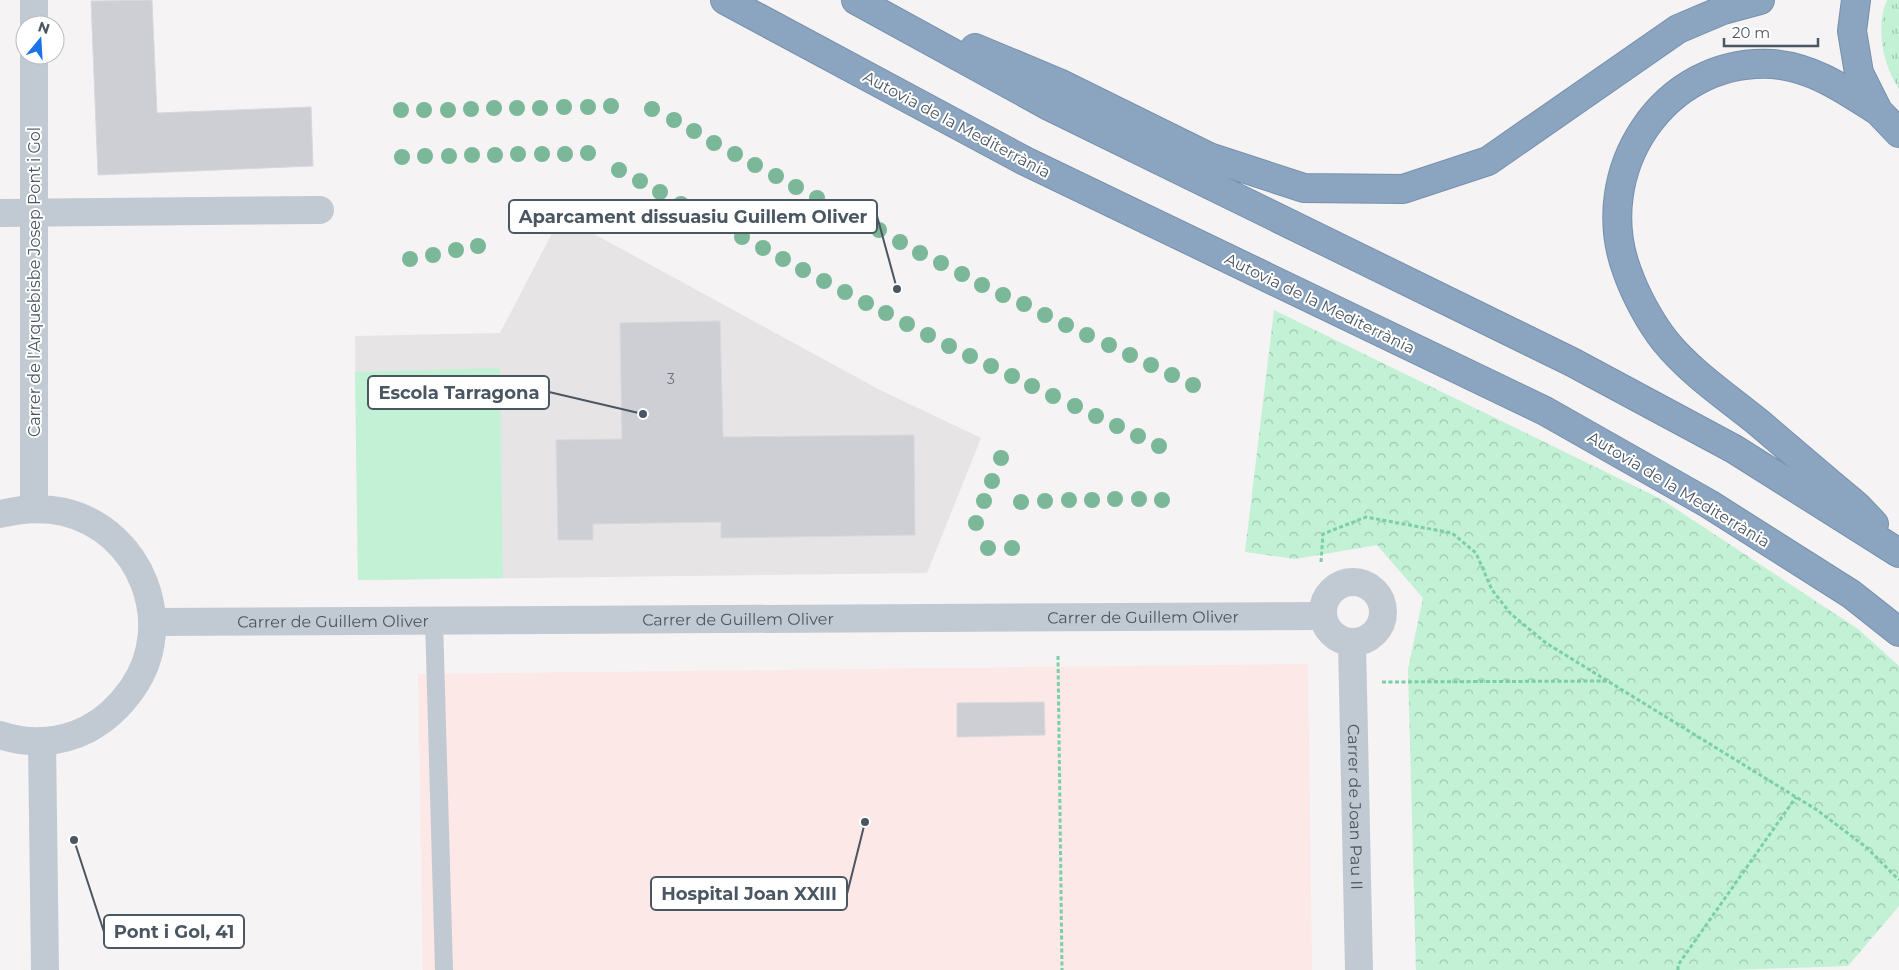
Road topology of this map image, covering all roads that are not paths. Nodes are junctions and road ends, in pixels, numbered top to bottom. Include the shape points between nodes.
1 (34, 0) edge
2 (725, 0) edge
3 (856, 0) edge
4 (861, 0) edge
5 (1760, 0) edge
6 (1856, 0) edge
7 (34, 15) edge
8 (34, 65) edge
9 (1878, 111) junction
10 (1899, 133) edge
11 (320, 210) dead end
12 (0, 213) edge
13 (35, 213) junction
14 (34, 508) junction
15 (0, 514) edge
16 (1899, 552) edge
17 (1323, 616) junction
18 (434, 620) junction
19 (153, 622) junction
20 (1899, 632) edge
21 (1352, 642) junction
22 (0, 735) edge
23 (42, 741) junction
24 (45, 970) edge
25 (444, 970) edge
26 (1359, 970) edge

1 - 7 street
2 - 20 highway, Autovia de la Mediterrània via 1025,161 1546,411 1709,504 1851,594
3 - 16 highway via 1049,106 1581,366 1734,449
4 - 5 highway via 1059,83 1209,157 1304,188 1403,189 1488,161 1678,29 1723,10
6 - 9 highway via 1852,31 1859,73
8 - 13 street, Carrer de l'Arquebisbe Josep Pont i Gol
9 - 10 highway
9 - 16 highway via 1813,72 1772,64 1741,66 1695,81 1671,97 1651,117 1636,142 1625,166 1619,197 1619,235 1627,270 1665,341 1706,382 1857,506
11 - 13 street
12 - 13 street
13 - 14 street, Carrer de l'Arquebisbe Josep Pont i Gol
14 - 15 street
14 - 19 street via 64,512 90,522 119,543 146,583
17 - 18 street, Carrer de Guillem Oliver
17 - 21 street via 1331,633
17 - 21 street via 1326,600 1333,589 1343,584 1364,584 1375,592 1383,610 1381,624 1366,640
18 - 19 street, Carrer de Guillem Oliver
18 - 25 lane
19 - 23 street via 151,648 142,674 120,706 100,723 78,734
21 - 26 street, Carrer de Joan Pau II
22 - 23 street
23 - 24 street

